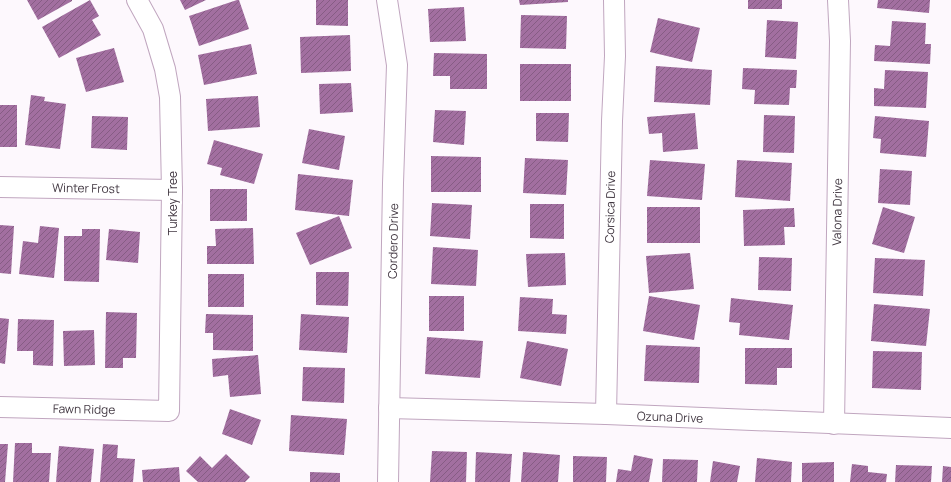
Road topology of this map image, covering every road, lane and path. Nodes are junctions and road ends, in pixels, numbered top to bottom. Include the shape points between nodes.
1 (138, 0) edge
2 (387, 0) edge
3 (614, 0) edge
4 (838, 0) edge
5 (0, 187) edge
6 (172, 190) junction
7 (0, 407) edge
8 (389, 408) junction
9 (169, 411) joint
10 (606, 414) junction
11 (834, 424) junction
12 (951, 428) edge
13 (388, 482) edge

1 - 6 street, Turkey Tree via 153,29 165,69 170,97
2 - 8 street, Cordero Drive via 397,65
3 - 10 street, Corsica Drive via 615,56
4 - 11 street, Valona Drive via 840,41
5 - 6 street, Winter Frost
6 - 9 street, Turkey Tree
7 - 9 street, Fawn Ridge
8 - 10 street, Ozuna Drive
8 - 13 street, Cordero Drive
10 - 11 street, Ozuna Drive
11 - 12 street, Ozuna Drive

